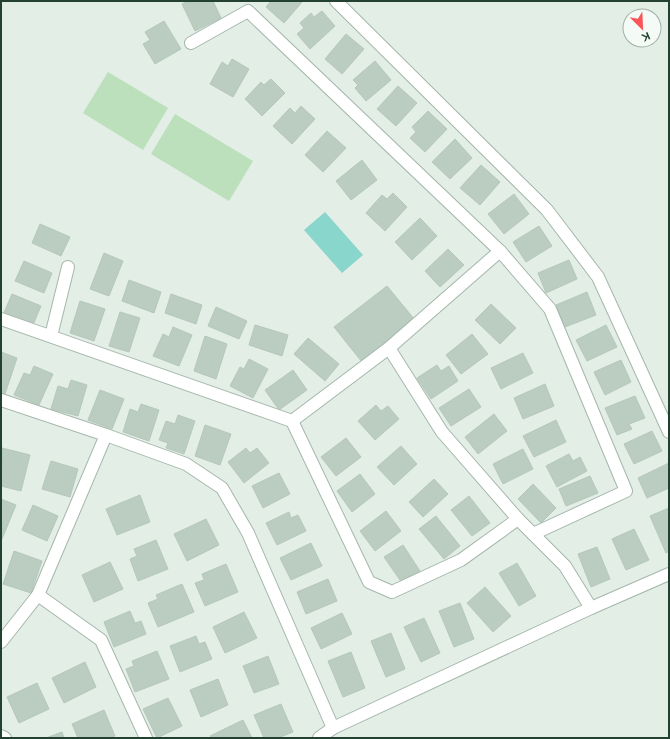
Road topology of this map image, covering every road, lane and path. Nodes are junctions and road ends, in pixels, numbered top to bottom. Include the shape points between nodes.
1 (336, 1) edge
2 (191, 43) dead end
3 (500, 251) junction
4 (68, 267) dead end
5 (1, 319) edge
6 (51, 336) junction
7 (389, 348) junction
8 (1, 400) edge
9 (292, 420) junction
10 (669, 432) edge
11 (106, 435) junction
12 (518, 519) junction
13 (533, 534) junction
14 (669, 574) edge
15 (38, 595) junction
16 (591, 608) junction
17 (1, 642) edge
18 (333, 728) junction
19 (1, 736) edge
20 (5, 738) edge
21 (146, 738) edge
22 (319, 738) edge

1 - 10 street via 547,210 598,278
2 - 3 street via 248,11
3 - 7 street
3 - 13 street via 550,309 626,491
4 - 6 street
5 - 6 street
6 - 9 street
7 - 9 street
7 - 12 street via 442,432
8 - 11 street
9 - 12 street via 369,582 392,592 461,560
11 - 15 street
11 - 18 street via 186,464 222,488 248,533
12 - 13 street
13 - 16 street via 565,566
14 - 16 street
15 - 17 street
15 - 21 street via 101,640
16 - 18 street
18 - 22 street
19 - 20 street

